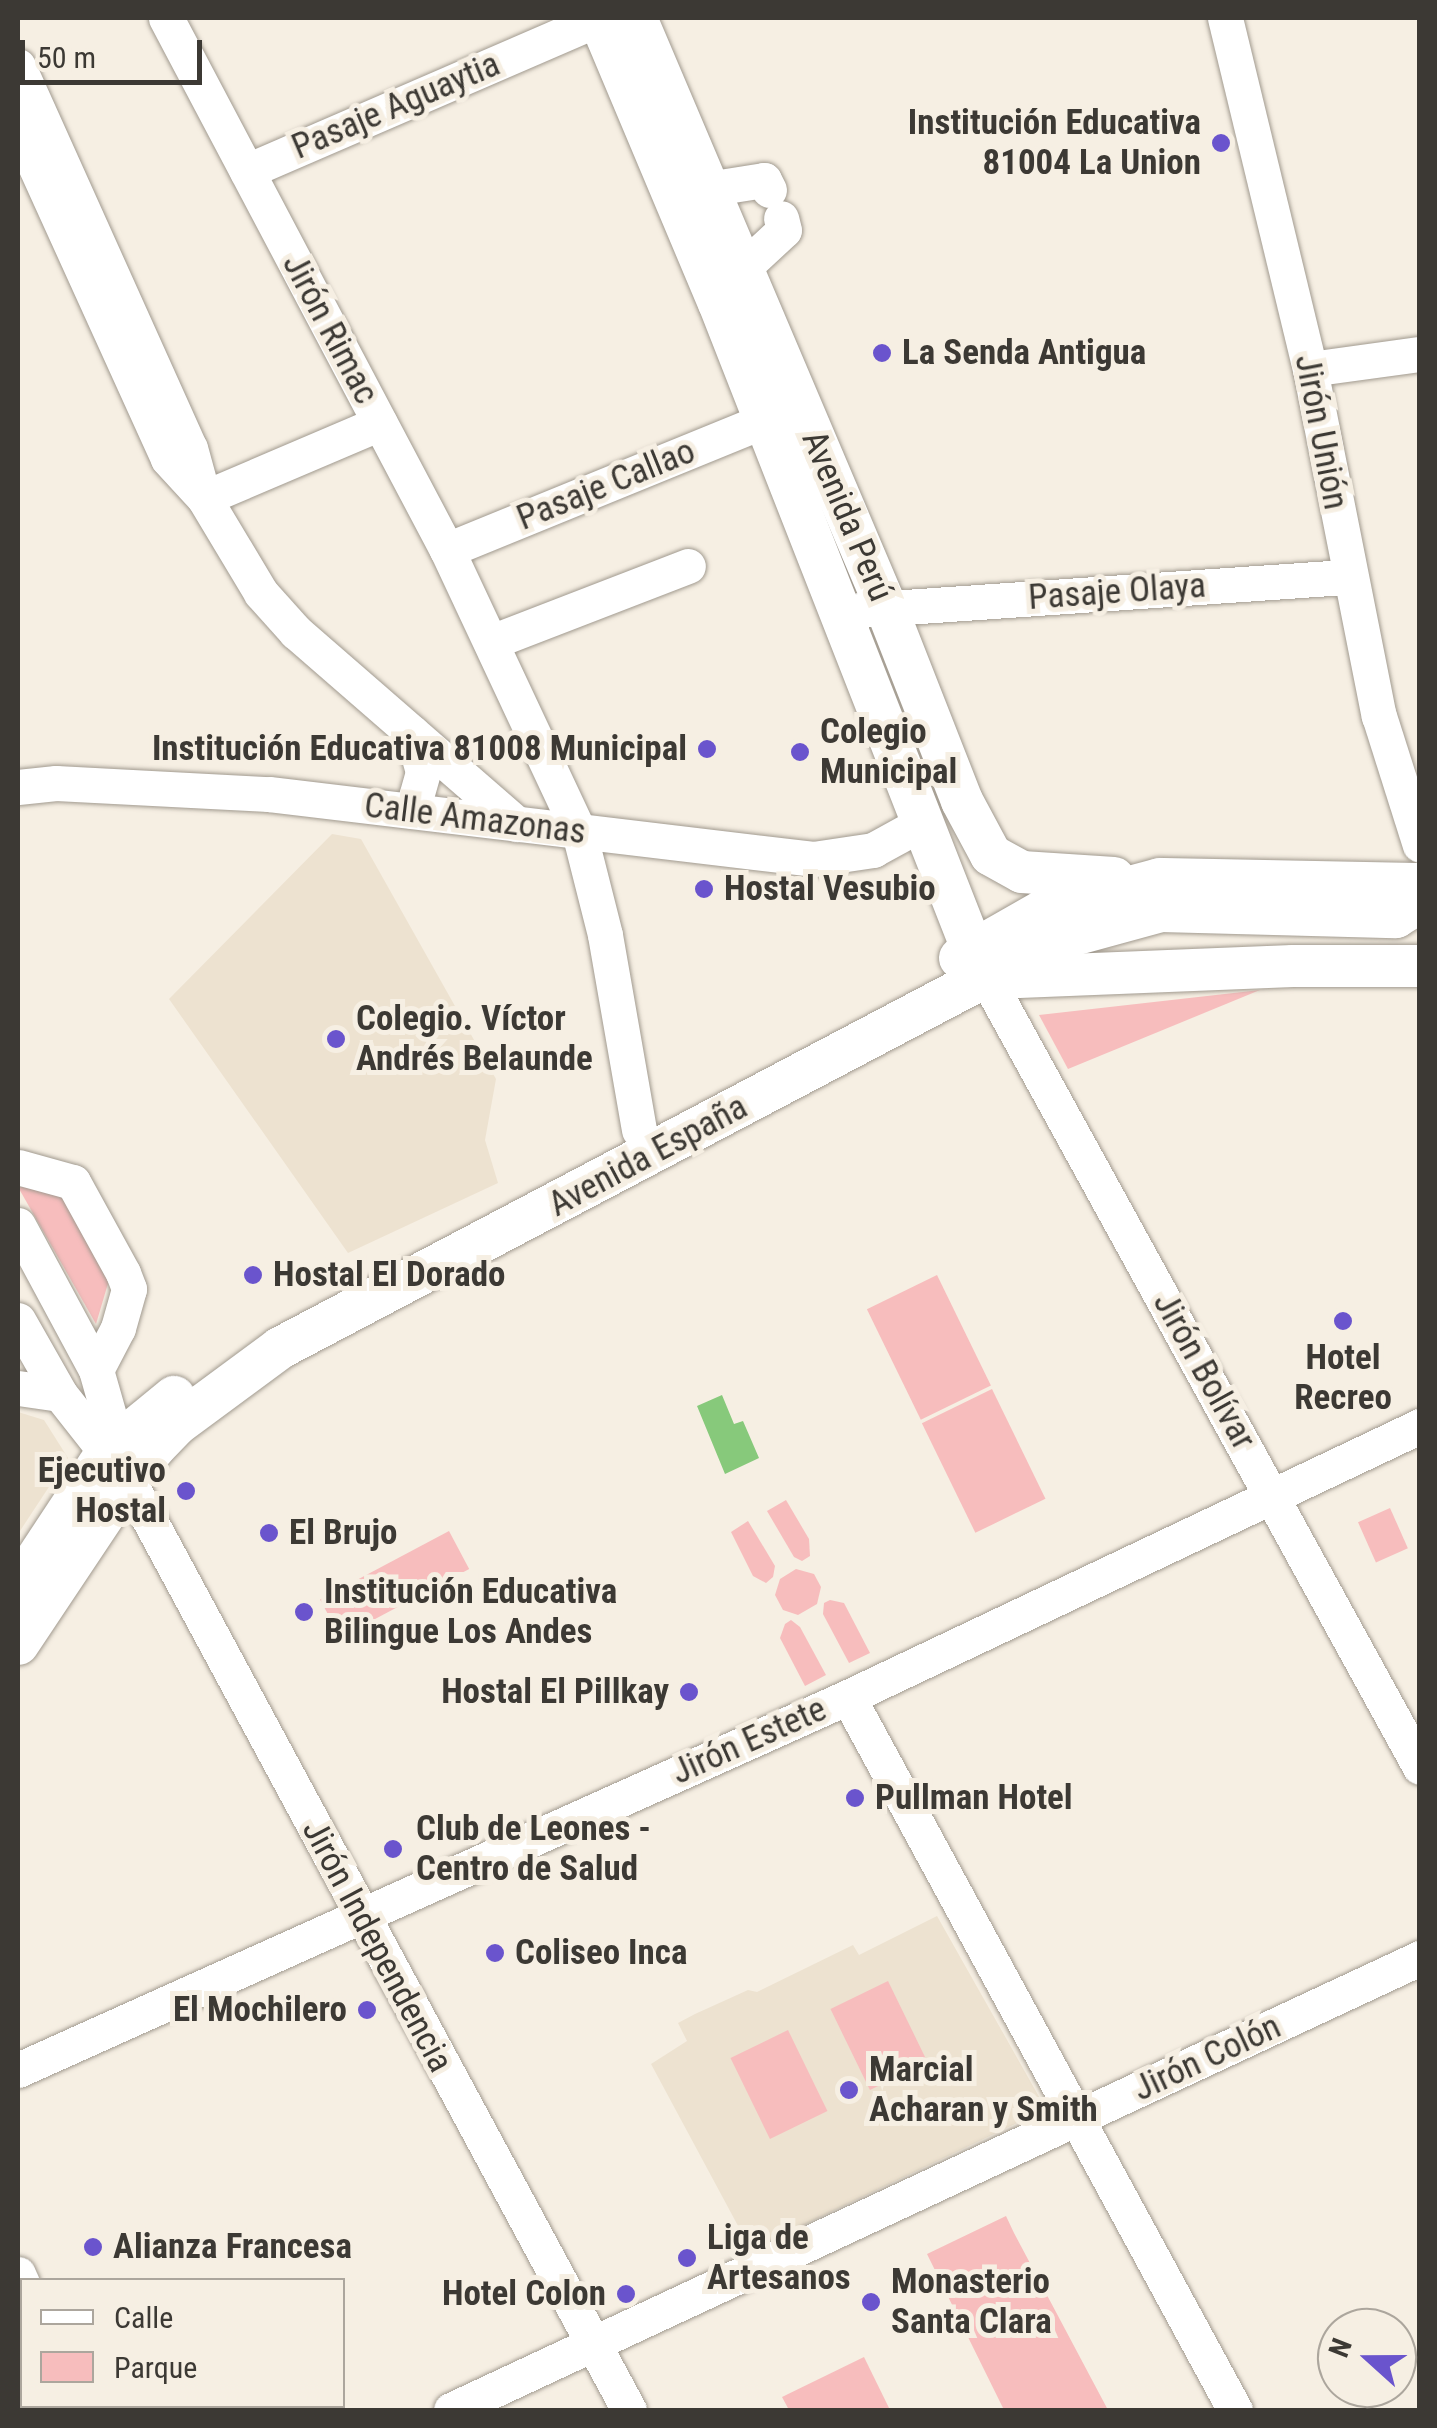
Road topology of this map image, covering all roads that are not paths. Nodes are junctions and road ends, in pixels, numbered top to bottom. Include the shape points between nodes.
1 (166, 18) edge
2 (599, 18) edge
3 (636, 18) edge
4 (1226, 18) edge
5 (18, 66) edge
6 (18, 128) edge
7 (247, 171) junction
8 (690, 190) junction
9 (737, 286) junction
10 (1420, 354) edge
11 (1310, 368) junction
12 (765, 420) junction
13 (380, 423) junction
14 (204, 498) junction
15 (447, 550) junction
16 (688, 566) dead end
17 (1348, 577) junction
18 (886, 607) junction
19 (842, 613) junction
20 (502, 638) junction
21 (412, 733) junction
22 (18, 787) edge
23 (412, 811) junction
24 (924, 822) junction
25 (517, 824) junction
26 (579, 832) junction
27 (1420, 845) edge
28 (1160, 879) junction
29 (1420, 884) edge
30 (1420, 902) edge
31 (978, 965) junction
32 (1420, 966) edge
33 (639, 1130) junction
34 (18, 1167) edge
35 (18, 1225) edge
36 (18, 1320) edge
37 (96, 1370) junction
38 (18, 1388) edge
39 (60, 1394) junction
40 (1420, 1426) edge
41 (117, 1458) junction
42 (1273, 1495) junction
43 (18, 1588) edge
44 (18, 1644) edge
45 (848, 1697) junction
46 (1420, 1767) edge
47 (362, 1918) junction
48 (1420, 1958) edge
49 (18, 2070) edge
50 (1074, 2120) junction
51 (593, 2344) junction
52 (450, 2410) edge
53 (629, 2410) edge
54 (1234, 2410) edge

1 - 7 street, Jirón Rimac
2 - 7 street, Pasaje Aguaytia
2 - 8 main road, Avenida Perú
3 - 8 main road, Avenida Perú
4 - 11 street, Jirón Unión
5 - 14 street via 190,448
6 - 14 street via 168,459
7 - 13 street, Jirón Rimac
8 - 9 main road, Avenida Perú
8 - 9 street via 764,180 784,230
9 - 12 main road, Avenida Perú
9 - 18 main road, Avenida Perú
10 - 11 street
11 - 17 street, Jirón Unión
12 - 15 street, Pasaje Callao
12 - 19 main road, Avenida Perú
13 - 14 street
13 - 15 street, Jirón Rimac
14 - 21 street via 273,606
15 - 20 street, Jirón Rimac
16 - 20 street
17 - 18 street, Pasaje Olaya
17 - 27 street, Jirón Unión via 1378,716
18 - 19 street, Pasaje Olaya
18 - 28 main road, Avenida Perú via 962,801 991,855 1022,872
19 - 24 main road, Avenida Perú
20 - 26 street, Jirón Rimac
21 - 23 street via 422,772
21 - 25 street
22 - 23 street, Calle Amazonas via 56,783 269,794
23 - 25 street, Calle Amazonas
24 - 26 street, Calle Amazonas via 873,850 813,860
24 - 31 main road, Avenida Perú
25 - 26 street, Calle Amazonas
26 - 33 street, Jirón Rimac
28 - 29 main road, Avenida España
28 - 31 main road, Avenida España via 1044,910
30 - 31 main road via 1396,916 1161,911
31 - 32 main road, Avenida España
31 - 33 main road, Avenida España
31 - 41 main road, Avenida España via 280,1348 176,1426
31 - 42 street, Jirón Bolívar
33 - 41 main road, Avenida España via 258,1334
34 - 37 street via 73,1182 123,1274 128,1289 118,1328
35 - 37 street
36 - 39 street
37 - 41 street
38 - 39 street
39 - 41 street
40 - 42 street, Jirón Estete
41 - 43 main road, Avenida España
41 - 44 main road, Avenida España
41 - 47 street, Jirón Independencia
42 - 45 street, Jirón Estete
42 - 46 street, Jirón Bolívar
45 - 47 street, Jirón Estete
45 - 50 street
47 - 49 street, Jirón Estete
47 - 51 street, Jirón Independencia
48 - 50 street, Jirón Colón
50 - 51 street, Jirón Colón
50 - 54 street
51 - 52 street, Jirón Colón
51 - 53 street, Jirón Independencia

